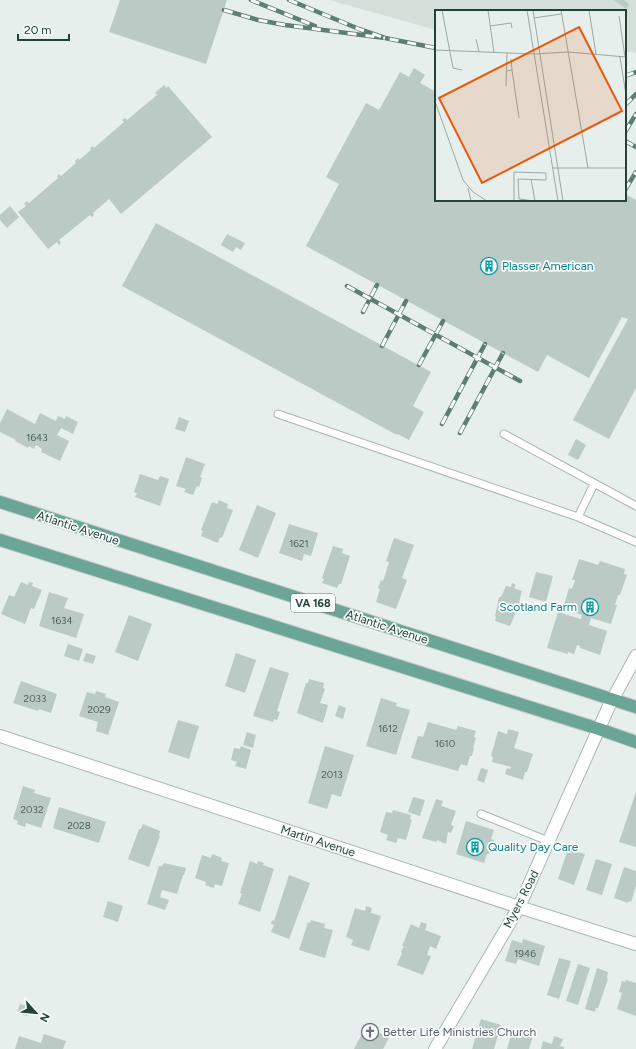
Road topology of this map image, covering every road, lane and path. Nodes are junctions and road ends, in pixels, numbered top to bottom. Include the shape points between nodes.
1 (278, 414) dead end
2 (504, 434) dead end
3 (594, 484) junction
4 (0, 502) edge
5 (636, 506) edge
6 (578, 517) junction
7 (0, 540) edge
8 (636, 542) edge
9 (636, 656) edge
10 (612, 700) junction
11 (636, 708) edge
12 (599, 729) junction
13 (0, 736) edge
14 (636, 742) edge
15 (481, 814) dead end
16 (548, 842) junction
17 (519, 907) junction
18 (636, 944) edge
19 (435, 1049) edge

1 - 6 lane
2 - 3 lane
3 - 5 lane
3 - 6 lane
4 - 10 main road, Atlantic Avenue / VA 168
6 - 8 lane
7 - 12 main road
9 - 10 street, Myers Road
10 - 11 main road, Atlantic Avenue / VA 168
10 - 12 street, Myers Road
12 - 14 main road
12 - 16 street, Myers Road
13 - 17 street, Martin Avenue
15 - 16 lane
16 - 17 street, Myers Road
17 - 18 street, Martin Avenue
17 - 19 street, Myers Road

